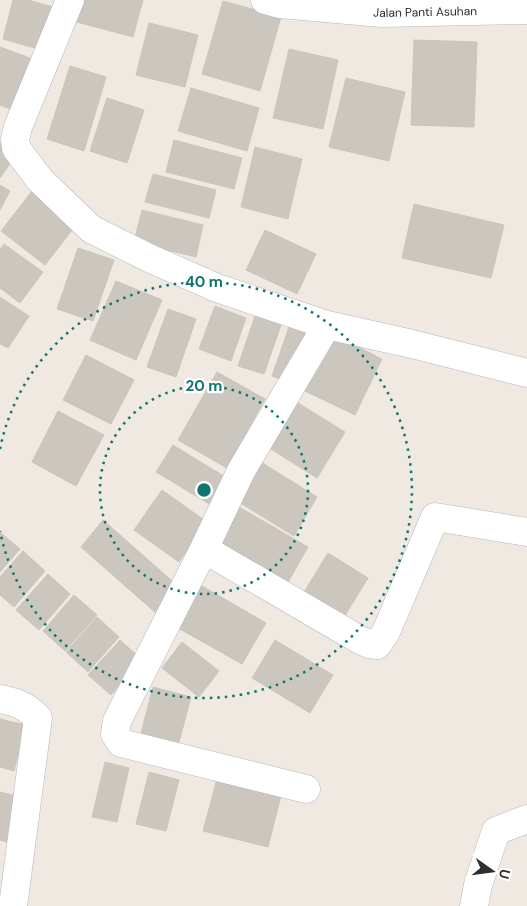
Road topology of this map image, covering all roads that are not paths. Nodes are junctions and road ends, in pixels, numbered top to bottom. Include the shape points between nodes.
1 (70, 0) edge
2 (265, 0) edge
3 (471, 6) edge
4 (527, 10) edge
5 (327, 325) junction
6 (527, 373) edge
7 (527, 532) edge
8 (204, 549) junction
9 (0, 699) edge
10 (306, 789) dead end
11 (527, 819) edge
12 (9, 905) edge
13 (474, 906) edge

1 - 5 street via 15,140 16,148 40,180 91,229 217,288
2 - 3 street, Jalan Panti Asuhan via 382,13
3 - 4 street, Jalan Panti Asuhan
5 - 6 street
5 - 8 street via 241,470
7 - 8 street via 435,517 378,645 360,640
8 - 10 street via 117,721 115,734 121,742
9 - 12 street via 25,706 38,718
11 - 13 street via 496,831

